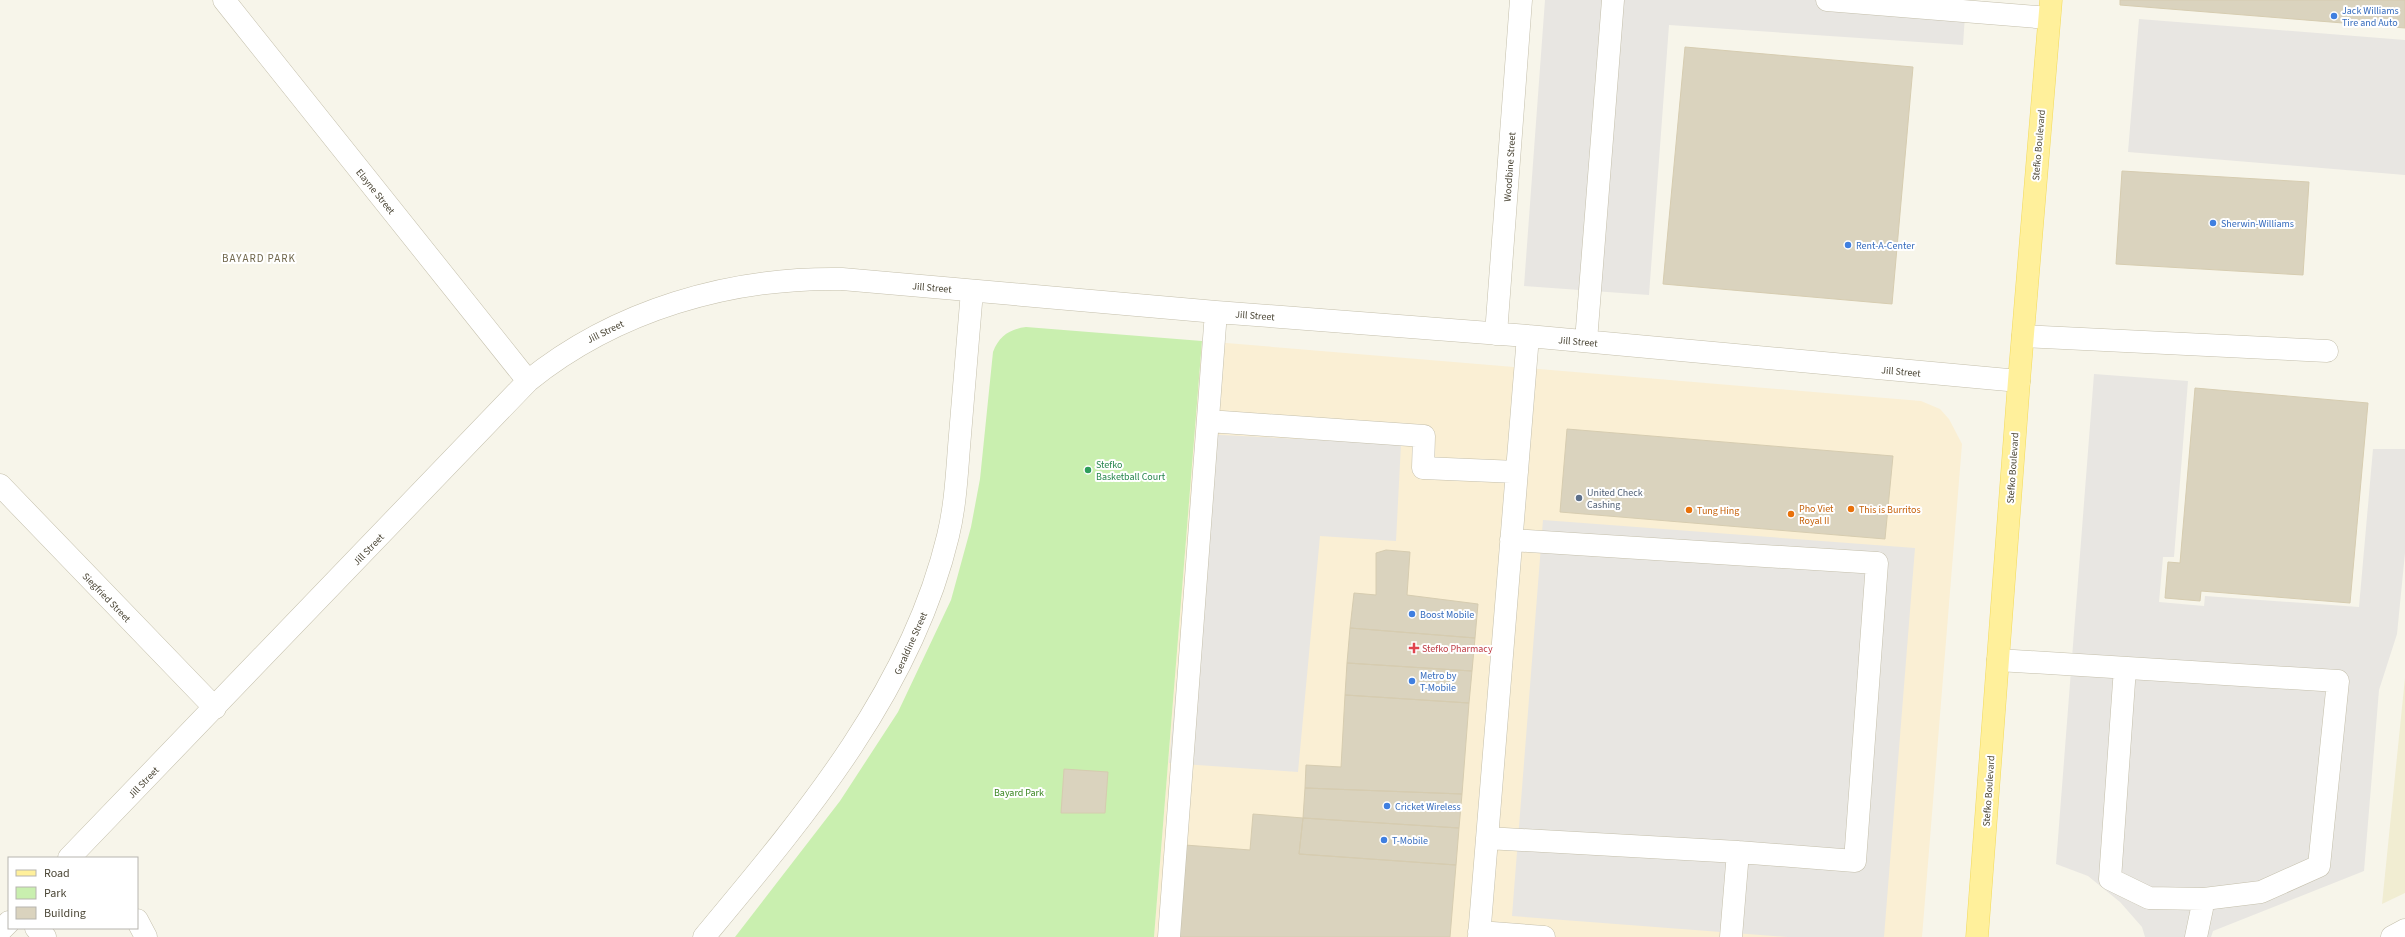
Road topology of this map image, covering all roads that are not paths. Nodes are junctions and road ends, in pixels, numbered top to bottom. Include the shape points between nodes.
1 (224, 0) edge
2 (1521, 0) edge
3 (1613, 0) edge
4 (1827, 0) edge
5 (2050, 9) edge
6 (972, 291) junction
7 (1216, 312) junction
8 (1496, 334) junction
9 (1528, 336) junction
10 (2023, 336) junction
11 (1586, 341) junction
12 (2327, 351) dead end
13 (528, 381) junction
14 (2018, 382) junction
15 (1208, 421) junction
16 (1517, 472) junction
17 (0, 485) edge
18 (1511, 540) junction
19 (1998, 660) junction
20 (2125, 668) junction
21 (215, 708) junction
22 (1487, 838) junction
23 (1738, 852) junction
24 (78, 854) edge
25 (2204, 899) junction
26 (138, 922) edge
27 (8, 923) edge
28 (37, 929) edge
29 (2405, 930) edge
30 (0, 931) edge
31 (1479, 935) edge
32 (45, 937) edge
33 (146, 937) edge
34 (704, 937) edge
35 (1169, 937) edge
36 (1544, 937) edge
37 (1731, 937) edge
38 (1977, 937) edge
39 (2196, 937) edge
40 (2392, 937) edge

1 - 13 street, Elayne Street
2 - 8 street, Woodbine Street
3 - 11 street
4 - 5 street
5 - 10 main road, Stefko Boulevard
6 - 7 street, Jill Street
6 - 13 street, Jill Street via 816,279 786,280 720,291 644,313 610,328 553,361
6 - 34 street, Geraldine Street via 954,504 941,565 912,642 883,698 833,772 799,820
7 - 8 street, Jill Street
7 - 15 street
8 - 9 street, Jill Street
9 - 11 street, Jill Street
9 - 16 street
10 - 12 street
10 - 14 main road, Stefko Boulevard
11 - 14 street, Jill Street
13 - 21 street, Jill Street
14 - 19 main road, Stefko Boulevard
15 - 16 street via 1424,436 1423,468
15 - 35 street
16 - 18 street
17 - 21 street, Siegfried Street
18 - 22 street
18 - 23 street via 1877,563 1855,861
19 - 20 street
19 - 38 main road, Stefko Boulevard
20 - 25 street via 2110,879 2149,898
20 - 25 street via 2338,681 2319,866 2261,892
21 - 24 street, Jill Street
22 - 23 street
22 - 31 street
23 - 37 street
25 - 39 street
26 - 33 street
27 - 30 street
28 - 32 street
29 - 40 street
31 - 36 street

